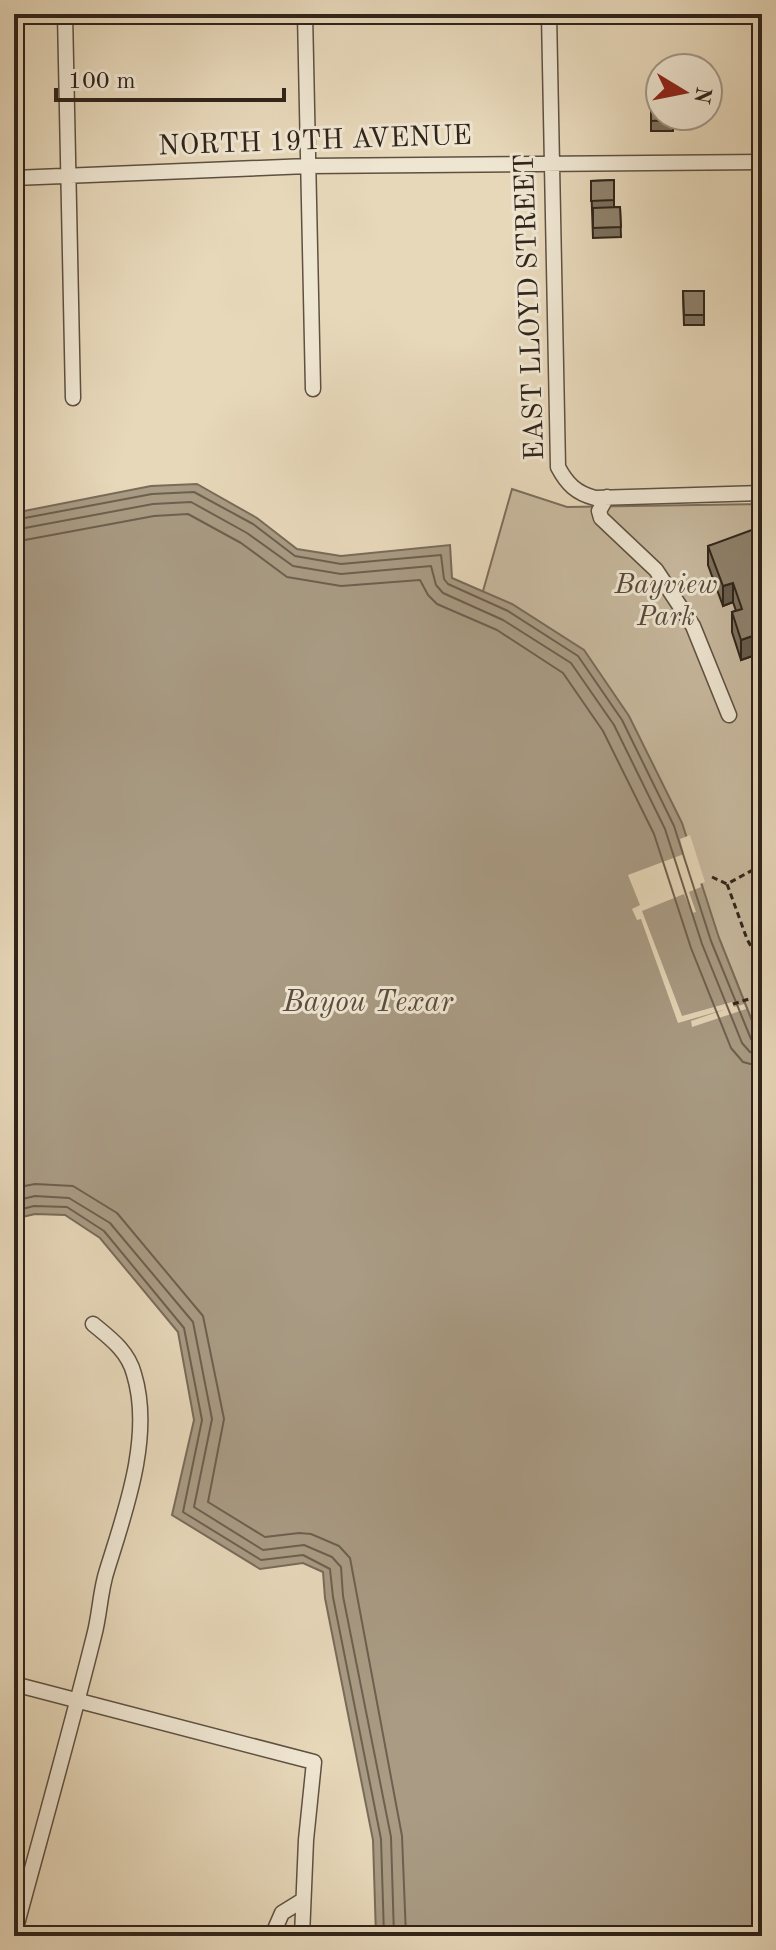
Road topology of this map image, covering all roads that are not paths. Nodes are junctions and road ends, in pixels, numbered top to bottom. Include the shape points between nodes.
1 (65, 14) edge
2 (305, 14) edge
3 (549, 14) edge
4 (762, 162) edge
5 (552, 163) junction
6 (308, 166) junction
7 (69, 176) junction
8 (14, 178) edge
9 (313, 389) dead end
10 (73, 398) dead end
11 (762, 493) edge
12 (607, 497) junction
13 (729, 715) dead end
14 (93, 1324) dead end
15 (14, 1684) edge
16 (76, 1701) junction
17 (303, 1900) junction
18 (14, 1935) edge
19 (272, 1936) edge
20 (302, 1936) edge

1 - 7 street
2 - 6 street
3 - 5 street, EAST LLOYD STREET
4 - 5 street, NORTH 19TH AVENUE
5 - 6 street, NORTH 19TH AVENUE
5 - 12 street, EAST LLOYD STREET via 558,467 583,495
6 - 7 street, NORTH 19TH AVENUE
6 - 9 street
7 - 8 street, NORTH 19TH AVENUE
7 - 10 street
11 - 12 street, EAST LLOYD STREET
12 - 13 street via 601,518 664,581 693,626
14 - 16 street via 115,1341 135,1374 139,1441 128,1505 106,1571
15 - 16 street
16 - 17 street via 314,1762
16 - 18 street
17 - 19 street via 282,1913
17 - 20 street

